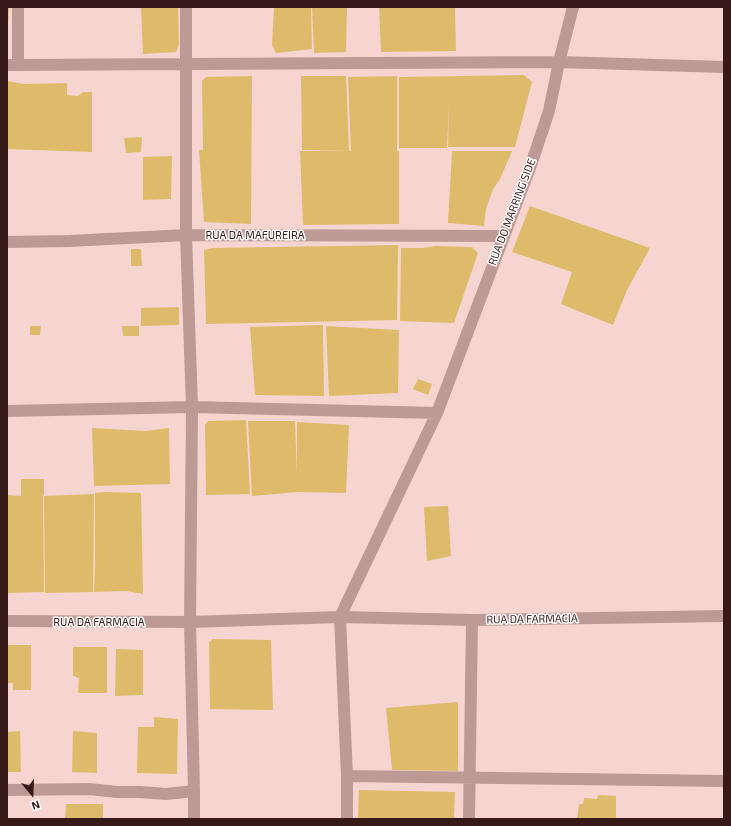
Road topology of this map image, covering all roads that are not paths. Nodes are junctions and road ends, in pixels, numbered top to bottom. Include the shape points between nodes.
1 (18, 7) edge
2 (186, 7) edge
3 (573, 7) edge
4 (559, 62) junction
5 (186, 64) junction
6 (12, 65) edge
7 (724, 67) edge
8 (186, 235) junction
9 (503, 236) junction
10 (7, 242) edge
11 (192, 407) junction
12 (7, 411) edge
13 (437, 413) junction
14 (724, 616) edge
15 (340, 617) junction
16 (472, 620) junction
17 (7, 621) edge
18 (190, 622) junction
19 (347, 776) junction
20 (469, 777) junction
21 (724, 781) edge
22 (7, 790) edge
23 (194, 791) junction
24 (194, 819) edge
25 (347, 819) edge
26 (469, 819) edge

1 - 6 street
2 - 5 street
3 - 4 street, RUA DO MARRING SIDE
4 - 5 street
4 - 7 street
4 - 9 street, RUA DO MARRING SIDE via 549,111
5 - 6 street
5 - 8 street
8 - 9 street, RUA DA MAFUREIRA
8 - 10 street, RUA DA MAFUREIRA
8 - 11 street
9 - 13 street, RUA DO MARRING SIDE
11 - 12 street
11 - 13 street
11 - 18 street
13 - 15 street, RUA DO MARRING SIDE
14 - 16 street, RUA DA FARMACIA
15 - 16 street, RUA DA FARMACIA
15 - 18 street, RUA DA FARMACIA
15 - 19 street
16 - 20 street
17 - 18 street, RUA DA FARMACIA
18 - 23 street
19 - 20 street
19 - 25 street
20 - 21 street
20 - 26 street
22 - 23 street via 89,789 166,794
23 - 24 street

